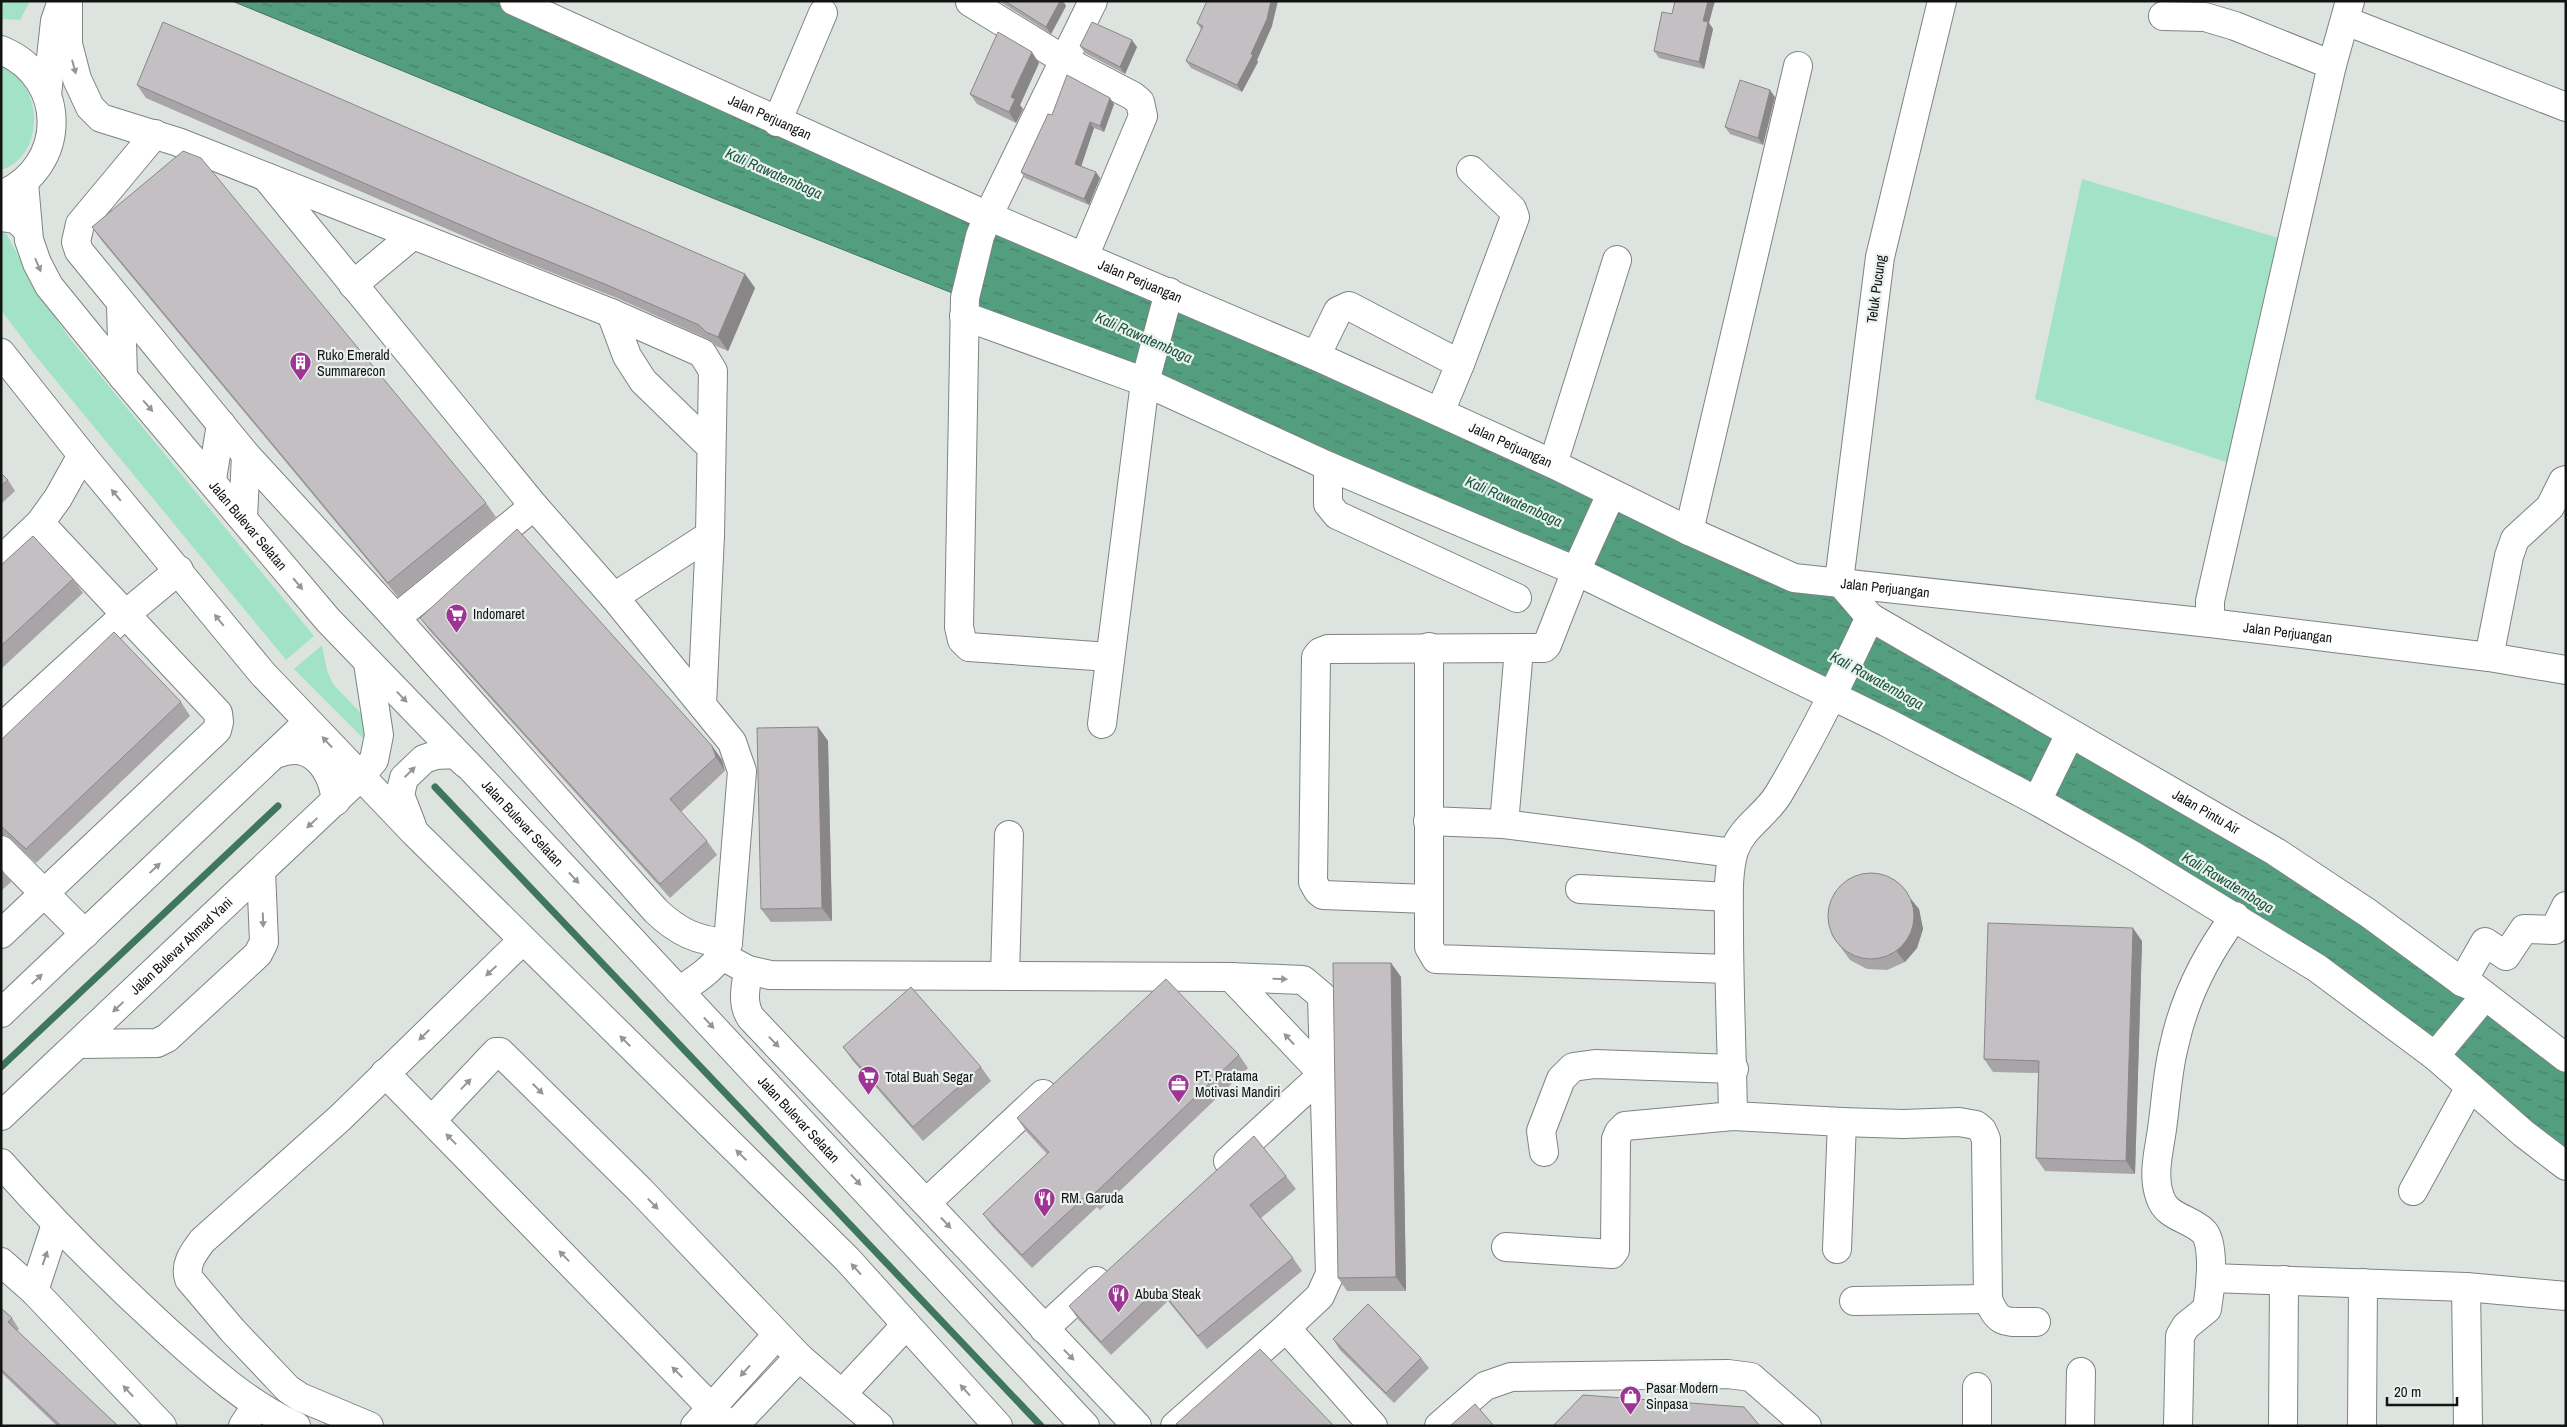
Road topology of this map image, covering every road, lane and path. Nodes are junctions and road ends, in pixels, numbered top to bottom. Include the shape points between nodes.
1 (62, 1) edge
2 (68, 1) edge
3 (514, 1) edge
4 (1093, 1) edge
5 (1942, 1) edge
6 (970, 2) edge
7 (2348, 11) edge
8 (823, 13) dead end
9 (2163, 16) dead end
10 (1, 50) edge
11 (1066, 61) junction
12 (2332, 65) junction
13 (1798, 66) dead end
14 (47, 95) junction
15 (2566, 108) edge
16 (777, 122) junction
17 (155, 134) junction
18 (1471, 170) dead end
19 (265, 176) junction
20 (12, 189) edge
21 (1, 217) edge
22 (984, 226) junction
23 (26, 228) junction
24 (413, 235) junction
25 (1084, 256) junction
26 (1617, 260) dead end
27 (353, 285) junction
28 (1166, 303) junction
29 (121, 305) junction
30 (965, 307) junction
31 (610, 314) junction
32 (1, 353) edge
33 (1316, 356) junction
34 (1460, 364) junction
35 (1147, 373) junction
36 (123, 377) junction
37 (1440, 412) junction
38 (221, 424) junction
39 (711, 447) junction
40 (82, 455) junction
41 (246, 455) junction
42 (1552, 464) junction
43 (1328, 466) junction
44 (212, 480) junction
45 (2566, 480) edge
46 (1607, 502) junction
47 (534, 506) junction
48 (243, 518) junction
49 (40, 523) junction
50 (1689, 531) junction
51 (710, 535) junction
52 (1, 560) edge
53 (1578, 567) junction
54 (179, 570) junction
55 (1839, 581) junction
56 (614, 597) junction
57 (1517, 598) dead end
58 (126, 614) junction
59 (1870, 617) junction
60 (396, 618) junction
61 (2210, 623) junction
62 (1429, 647) junction
63 (1519, 649) junction
64 (2490, 657) junction
65 (1110, 658) junction
66 (368, 663) junction
67 (2566, 670) edge
68 (1832, 696) junction
69 (702, 705) junction
70 (308, 722) junction
71 (1102, 724) dead end
72 (1, 728) edge
73 (2066, 743) junction
74 (276, 754) junction
75 (473, 770) junction
76 (360, 778) junction
77 (2039, 796) junction
78 (336, 801) junction
79 (1428, 821) junction
80 (1504, 824) junction
81 (414, 832) junction
82 (1009, 835) dead end
83 (1, 850) edge
84 (1734, 853) junction
85 (261, 871) junction
86 (1580, 889) dead end
87 (45, 894) junction
88 (1730, 897) junction
89 (1428, 899) junction
90 (2566, 906) edge
91 (2235, 916) junction
92 (1, 934) edge
93 (85, 934) junction
94 (523, 940) junction
95 (725, 950) junction
96 (748, 970) junction
97 (1729, 970) junction
98 (1005, 976) junction
99 (1171, 976) junction
100 (1231, 977) junction
101 (2462, 982) junction
102 (680, 991) junction
103 (2486, 996) junction
104 (1142, 1002) edge
105 (1, 1012) edge
106 (78, 1044) junction
107 (2437, 1053) junction
108 (2566, 1058) edge
109 (1734, 1069) junction
110 (385, 1073) junction
111 (1323, 1074) junction
112 (1063, 1075) edge
113 (2470, 1087) junction
114 (1, 1116) edge
115 (1733, 1116) junction
116 (432, 1120) junction
117 (1842, 1122) junction
118 (1544, 1152) dead end
119 (1, 1163) edge
120 (2566, 1166) edge
121 (1213, 1175) edge
122 (2413, 1191) dead end
123 (927, 1202) junction
124 (56, 1224) junction
125 (1506, 1247) dead end
126 (1837, 1249) dead end
127 (1, 1262) edge
128 (1117, 1262) edge
129 (2211, 1278) junction
130 (2284, 1280) junction
131 (2363, 1282) junction
132 (2466, 1287) junction
133 (34, 1291) junction
134 (2566, 1296) edge
135 (1988, 1300) junction
136 (1854, 1301) dead end
137 (2036, 1322) dead end
138 (906, 1325) junction
139 (1286, 1328) junction
140 (1044, 1329) junction
141 (777, 1335) junction
142 (799, 1357) junction
143 (2081, 1372) dead end
144 (1977, 1388) dead end
145 (842, 1394) junction
146 (249, 1416) edge
147 (328, 1418) edge
148 (712, 1419) edge
149 (162, 1426) edge
150 (296, 1426) edge
151 (369, 1426) edge
152 (734, 1426) edge
153 (879, 1426) edge
154 (998, 1426) edge
155 (1085, 1426) edge
156 (1137, 1426) edge
157 (1175, 1426) edge
158 (1373, 1426) edge
159 (1439, 1426) edge
160 (1808, 1426) edge
161 (1977, 1426) edge
162 (2080, 1426) edge
163 (2178, 1426) edge
164 (2283, 1426) edge
165 (2362, 1426) edge
166 (2468, 1426) edge

1 - 14 street via 55,21
2 -> 17 street via 68,44 81,91 90,107 101,118
3 - 16 street, Jalan Perjuangan
4 - 11 street
5 - 55 street, Teluk Pucung via 1880,257
6 - 11 street
7 - 12 street
7 - 15 street
8 - 16 street
9 - 12 street via 2205,17
10 - 14 street via 34,72
11 - 22 street
11 - 25 street via 1133,96 1143,109 1143,116
12 - 61 street via 2210,601
13 - 50 street
14 - 20 street via 52,128 49,145 39,166
16 - 22 street, Jalan Perjuangan
17 - 19 street
17 - 29 street via 85,217 77,231 79,251
18 - 34 street via 1512,209 1515,217
19 - 24 street
19 - 27 street
20 - 23 street, Jalan Bulevar Selatan
21 - 23 street via 16,219
22 - 25 street, Jalan Perjuangan
22 - 30 street
23 -> 36 street, Jalan Bulevar Selatan via 37,263 49,286
24 - 27 street
24 - 31 street
25 - 28 street, Jalan Perjuangan
26 - 42 street
27 - 47 street
28 - 33 street, Jalan Perjuangan
28 - 35 street
29 - 36 street
29 - 38 street
30 - 35 street
30 - 65 street via 959,627 962,640 969,647
31 - 39 street via 627,356 643,381
31 - 39 street via 702,353 713,371
32 - 40 street
33 - 34 street via 1338,311 1349,306
33 - 37 street, Jalan Perjuangan
34 - 37 street
35 - 43 street
35 - 65 street
36 -> 44 street, Jalan Bulevar Selatan
37 - 42 street, Jalan Perjuangan
38 - 41 street
38 - 44 street
39 - 51 street
40 - 49 street
54 -> 40 street
41 - 48 street
41 - 60 street
42 - 46 street, Jalan Perjuangan
43 - 53 street
43 - 57 street via 1328,504 1337,516
44 - 48 street, Jalan Bulevar Selatan
45 - 64 street via 2550,507 2515,539
46 - 50 street, Jalan Perjuangan
46 - 53 street
47 - 56 street
47 - 60 street
48 -> 66 street, Jalan Bulevar Selatan
49 - 52 street
49 - 58 street
50 - 55 street, Jalan Perjuangan via 1794,578
51 - 56 street
51 - 69 street
53 - 63 street via 1547,645 1538,649
53 - 68 street
54 - 58 street
70 -> 54 street via 263,674
55 - 59 street, Jalan Pintu Air
55 - 61 street, Jalan Perjuangan
56 - 69 street
58 - 72 street
58 - 87 street via 218,713 218,728
59 - 68 street
59 - 73 street, Jalan Pintu Air
60 - 95 street via 656,911 684,934
61 - 64 street, Jalan Perjuangan
62 - 63 street
62 - 79 street
62 - 89 street via 1328,649 1316,657 1313,882 1323,895
63 - 80 street
64 - 67 street, Jalan Perjuangan
65 - 71 street
66 -> 75 street, Jalan Bulevar Selatan
66 - 76 street, Jalan Bulevar Ahmad Yani via 379,734 374,760
68 - 77 street
68 - 84 street via 1776,797 1740,838
69 - 95 street via 732,742 742,771
70 - 74 street
76 -> 70 street
73 - 77 street
73 - 101 street, Jalan Pintu Air via 2276,852 2368,913
74 - 78 street via 290,748 305,750 324,767 334,787
93 -> 74 street
81 -> 75 street via 400,795 404,778 424,759 436,755 455,754
75 -> 102 street, Jalan Bulevar Selatan
76 - 78 street, Jalan Bulevar Ahmad Yani
76 - 81 street
77 - 91 street
78 -> 85 street, Jalan Bulevar Ahmad Yani
79 - 80 street
79 - 89 street
80 - 84 street
81 - 94 street
82 - 98 street
83 - 87 street
84 - 88 street
85 -> 106 street, Jalan Bulevar Ahmad Yani
85 -> 106 street via 264,942 258,954 167,1038 157,1043
86 - 88 street
87 - 92 street
87 - 93 street
88 - 97 street
89 - 97 street via 1429,947 1436,960
90 - 101 street via 2554,930 2524,929 2506,956 2485,942
91 - 107 street via 2345,987
91 - 129 street via 2210,953 2179,1024 2156,1174 2163,1204 2168,1211 2207,1236
105 -> 93 street
94 -> 110 street
138 -> 94 street via 847,1259
95 - 96 street
95 - 102 street via 702,977
96 - 98 street via 770,975
96 -> 123 street via 744,1001 751,1018
97 - 109 street
98 - 99 street
99 - 100 street
99 - 104 street
111 -> 100 street
100 -> 111 street via 1303,980 1322,996
101 - 103 street, Jalan Pintu Air
102 -> 155 street, Jalan Bulevar Selatan
103 - 107 street
103 - 108 street, Jalan Pintu Air
106 - 114 street, Jalan Bulevar Ahmad Yani
107 - 113 street
109 - 115 street
109 - 118 street via 1595,1064 1573,1067 1561,1079 1550,1103 1541,1131
110 - 116 street
110 - 147 street via 340,1118 202,1240 187,1268 189,1279 233,1331 288,1389
111 - 121 street
111 - 139 street via 1330,1274 1320,1296
112 - 123 street
113 - 120 street
113 - 122 street
115 - 117 street
115 - 125 street via 1626,1126 1619,1132 1616,1139 1615,1250 1612,1254
116 -> 141 street via 496,1052 500,1052 640,1190
148 -> 116 street
117 - 126 street
117 - 135 street via 1959,1122 1976,1125 1982,1130 1986,1139
119 - 124 street
123 -> 140 street
133 -> 124 street
124 - 146 street via 118,1287 189,1351
127 - 133 street
128 - 140 street
129 - 130 street
129 - 163 street via 2207,1309 2186,1326 2180,1336
130 - 131 street
130 - 164 street
131 - 132 street
131 - 165 street
132 - 134 street
132 - 166 street
149 -> 133 street
135 - 136 street
135 - 137 street via 1994,1315 2004,1321
138 - 145 street
154 -> 138 street
139 - 157 street
139 - 158 street
140 -> 156 street
141 - 142 street
141 -> 148 street
142 - 145 street
142 - 152 street
143 - 162 street
144 - 161 street
145 - 153 street
146 - 150 street
147 - 151 street
159 - 160 street via 1485,1386 1511,1378 1728,1374 1751,1377

